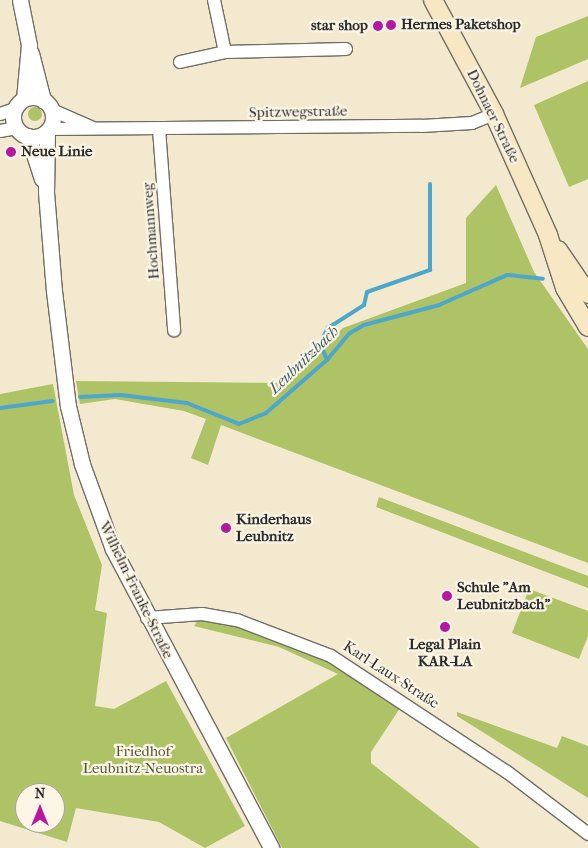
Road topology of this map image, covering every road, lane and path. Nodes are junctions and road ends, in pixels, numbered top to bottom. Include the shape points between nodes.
1 (20, 0) edge
2 (214, 0) edge
3 (433, 0) edge
4 (29, 45) junction
5 (346, 49) dead end
6 (225, 52) junction
7 (180, 62) dead end
8 (19, 104) junction
9 (47, 105) junction
10 (0, 114) edge
11 (494, 114) junction
12 (159, 129) junction
13 (48, 130) junction
14 (100, 130) junction
15 (0, 131) edge
16 (22, 132) junction
17 (46, 192) junction
18 (548, 235) junction
19 (588, 294) edge
20 (588, 327) edge
21 (174, 330) dead end
22 (147, 618) junction
23 (588, 834) edge
24 (271, 848) edge

1 - 4 street
2 - 6 street
3 - 11 main road, Dohnaer Straße
4 - 8 street, Wilhelm-Franke-Straße
4 - 9 street
5 - 6 street
6 - 7 street
8 - 9 street
8 - 10 street
8 - 16 street, Wilhelm-Franke-Straße
9 - 13 street, Wilhelm-Franke-Straße
9 - 14 street, Spitzwegstraße
11 - 12 street, Spitzwegstraße via 472,123 422,126
11 - 18 main road, Dohnaer Straße
12 - 14 street, Spitzwegstraße
12 - 21 street, Hochmannweg
13 - 14 street, Spitzwegstraße
13 - 16 street
13 - 17 street, Wilhelm-Franke-Straße
15 - 16 street
16 - 17 street, Wilhelm-Franke-Straße
17 - 22 street, Wilhelm-Franke-Straße via 68,406 103,525
18 - 19 main road, Dohnaer Straße
18 - 20 main road, Dohnaer Straße via 565,288
22 - 23 street, Karl-Laux-Straße via 202,614 237,620 339,660 507,772
22 - 24 street, Wilhelm-Franke-Straße

